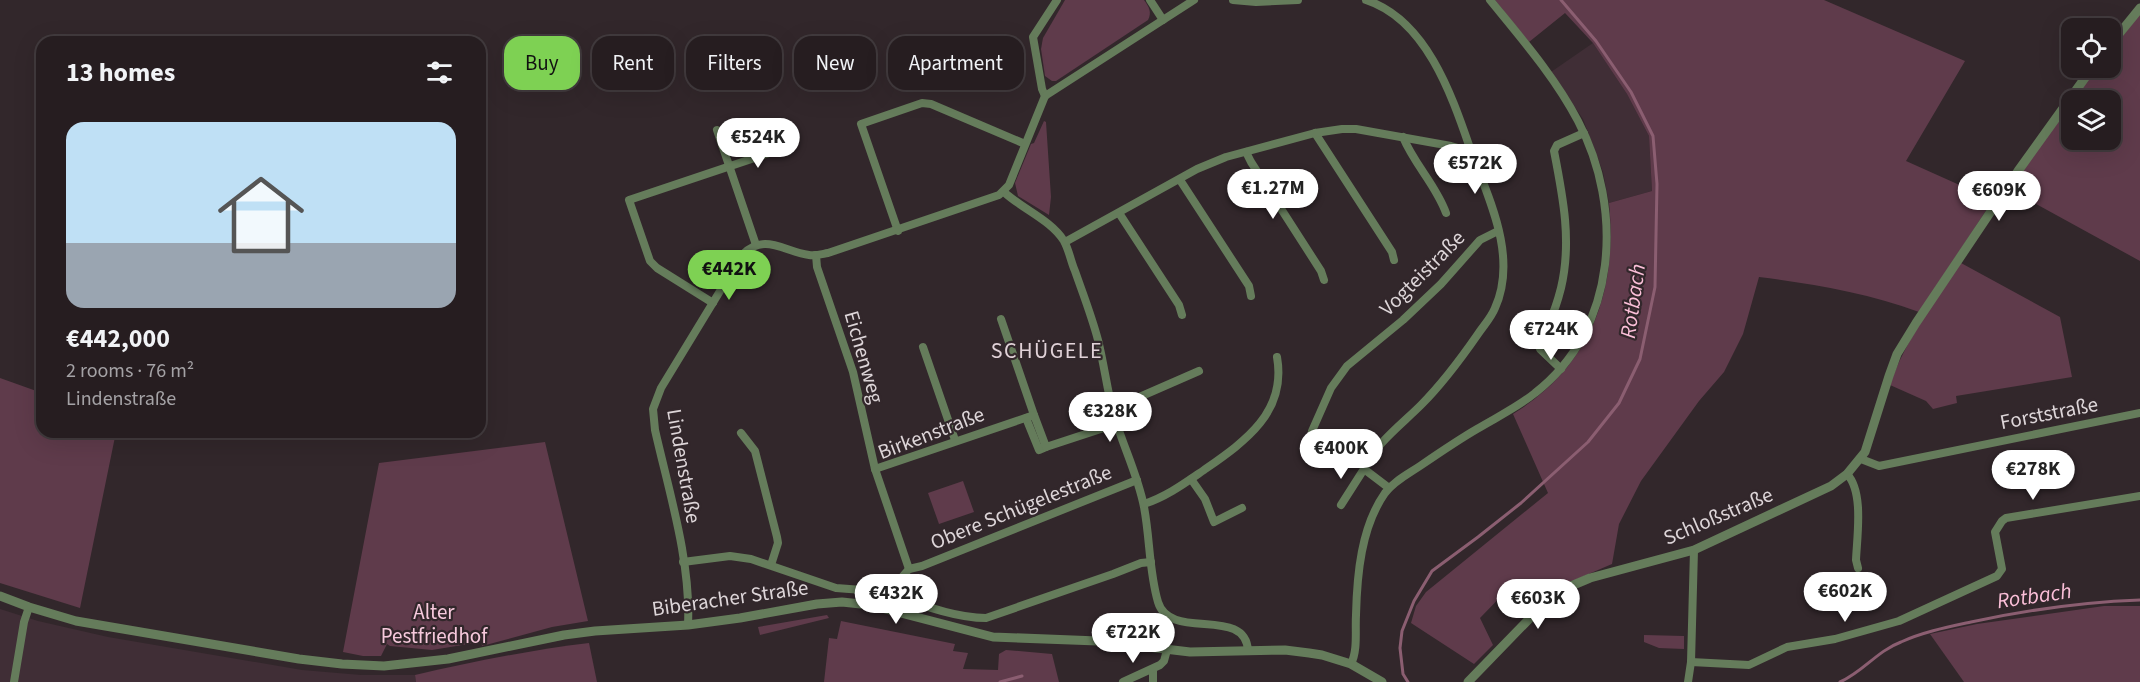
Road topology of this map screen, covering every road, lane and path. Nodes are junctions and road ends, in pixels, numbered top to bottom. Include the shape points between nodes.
1 (1057, 0) edge
2 (1150, 0) edge
3 (1194, 0) edge
4 (1233, 0) edge
5 (1298, 0) edge
6 (1366, 0) edge
7 (1490, 0) edge
8 (2140, 8) edge
9 (1163, 20) junction
10 (2121, 31) edge
11 (2084, 78) edge
12 (1046, 96) junction
13 (717, 130) dead end
14 (1315, 133) junction
15 (1584, 133) junction
16 (1403, 137) junction
17 (1025, 144) junction
18 (781, 149) dead end
19 (1246, 152) junction
20 (1472, 152) junction
21 (729, 167) junction
22 (1180, 180) junction
23 (1004, 192) junction
24 (1119, 213) junction
25 (1446, 213) dead end
26 (898, 231) junction
27 (1498, 231) junction
28 (1065, 243) junction
29 (756, 245) junction
30 (816, 255) junction
31 (1394, 260) dead end
32 (1324, 279) dead end
33 (1251, 297) dead end
34 (713, 303) junction
35 (1182, 315) dead end
36 (1001, 319) dead end
37 (923, 347) dead end
38 (1277, 357) dead end
39 (1561, 369) junction
40 (1199, 371) dead end
41 (1112, 409) junction
42 (2140, 413) edge
43 (1030, 417) junction
44 (1116, 424) junction
45 (1312, 431) dead end
46 (741, 433) dead end
47 (955, 440) junction
48 (1861, 459) junction
49 (875, 469) junction
50 (1364, 469) junction
51 (1847, 474) junction
52 (1191, 479) junction
53 (1137, 480) junction
54 (1389, 488) junction
55 (2140, 496) edge
56 (1144, 504) junction
57 (1341, 505) dead end
58 (1242, 508) dead end
59 (1694, 550) junction
60 (683, 562) junction
61 (1151, 562) junction
62 (771, 565) junction
63 (1858, 567) dead end
64 (909, 569) junction
65 (889, 592) junction
66 (0, 596) edge
67 (28, 607) junction
68 (688, 625) junction
69 (1167, 650) junction
70 (1248, 651) junction
71 (1691, 662) junction
72 (1351, 664) junction
73 (1153, 669) junction
74 (14, 682) edge
75 (1123, 682) edge
76 (1153, 682) edge
77 (1382, 682) edge
78 (1468, 682) edge
79 (1688, 682) edge

1 - 12 street via 1033,37
2 - 9 street
3 - 9 street
4 - 5 street
6 - 20 street via 1389,10 1425,48 1455,103
7 - 15 street via 1563,95
8 - 10 street
9 - 12 street
11 - 48 street via 1967,245 1897,354
12 - 17 street
13 - 21 street
14 - 16 street via 1356,129
14 - 19 street
14 - 31 street
15 - 39 street via 1599,172 1605,205 1606,264 1599,297 1585,332
15 - 39 street via 1557,145 1554,151 1564,205 1566,256 1555,309 1540,349
16 - 20 street
16 - 25 street via 1409,152 1440,195
17 - 23 street
17 - 26 street via 931,104 922,103 861,124
18 - 21 street
19 - 22 street via 1197,169
19 - 32 street
20 - 27 street
21 - 29 street
21 - 34 street via 629,200 650,261
22 - 24 street
22 - 33 street via 1249,286
23 - 26 street
23 - 28 street via 1050,226
24 - 28 street
24 - 35 street
26 - 30 street
27 - 45 street, Vogteistraße via 1480,240 1404,320 1347,366 1331,388
27 - 50 street, Vogteistraße via 1505,262 1499,298 1490,317 1446,380 1379,445
28 - 41 street via 1098,339
29 - 30 street
29 - 34 street, Lindenstraße via 742,255
30 - 49 street, Eichenweg via 853,372
34 - 60 street, Lindenstraße via 661,388 653,409
36 - 43 street
37 - 47 street
38 - 52 street via 1276,390 1260,425 1237,447
39 - 54 street via 1521,404 1474,430
40 - 41 street
41 - 44 street
42 - 48 street, Forststraße via 1879,466
43 - 44 street via 1046,447
43 - 47 street, Birkenstraße
44 - 53 street
46 - 62 street via 755,451 777,537
47 - 49 street, Birkenstraße
48 - 51 street, Schloßstraße
49 - 64 street, Birkenstraße
50 - 54 street
50 - 57 street, Vogteistraße
51 - 59 street, Schloßstraße via 1831,486
51 - 63 street via 1857,493
52 - 56 street via 1158,500
52 - 58 street via 1214,522
53 - 56 street
53 - 64 street, Obere Schügelestraße
54 - 72 street via 1366,534
55 - 71 street via 2006,518 1995,532 2002,569 1997,576 1899,621 1835,639 1787,647 1749,665
56 - 61 street
59 - 71 street
59 - 78 street, Schloßstraße via 1571,586 1530,618
60 - 62 street via 730,556
60 - 68 street, Lindenstraße
61 - 65 street via 986,618 923,605
61 - 70 street via 1157,600 1167,617 1235,630 1247,641
62 - 65 street via 836,588
64 - 65 street, Obere Schügelestraße
66 - 67 street, Biberacher Straße
67 - 68 street, Biberacher Straße via 87,623 299,659 384,666 448,659 595,630
67 - 74 street
68 - 69 street, Biberacher Straße via 817,604 856,603 993,637 1098,641
69 - 70 street, Biberacher Straße
69 - 73 street via 1164,661
70 - 72 street, Biberacher Straße via 1286,650
71 - 79 street
72 - 77 street, Biberacher Straße
73 - 75 street
73 - 76 street

